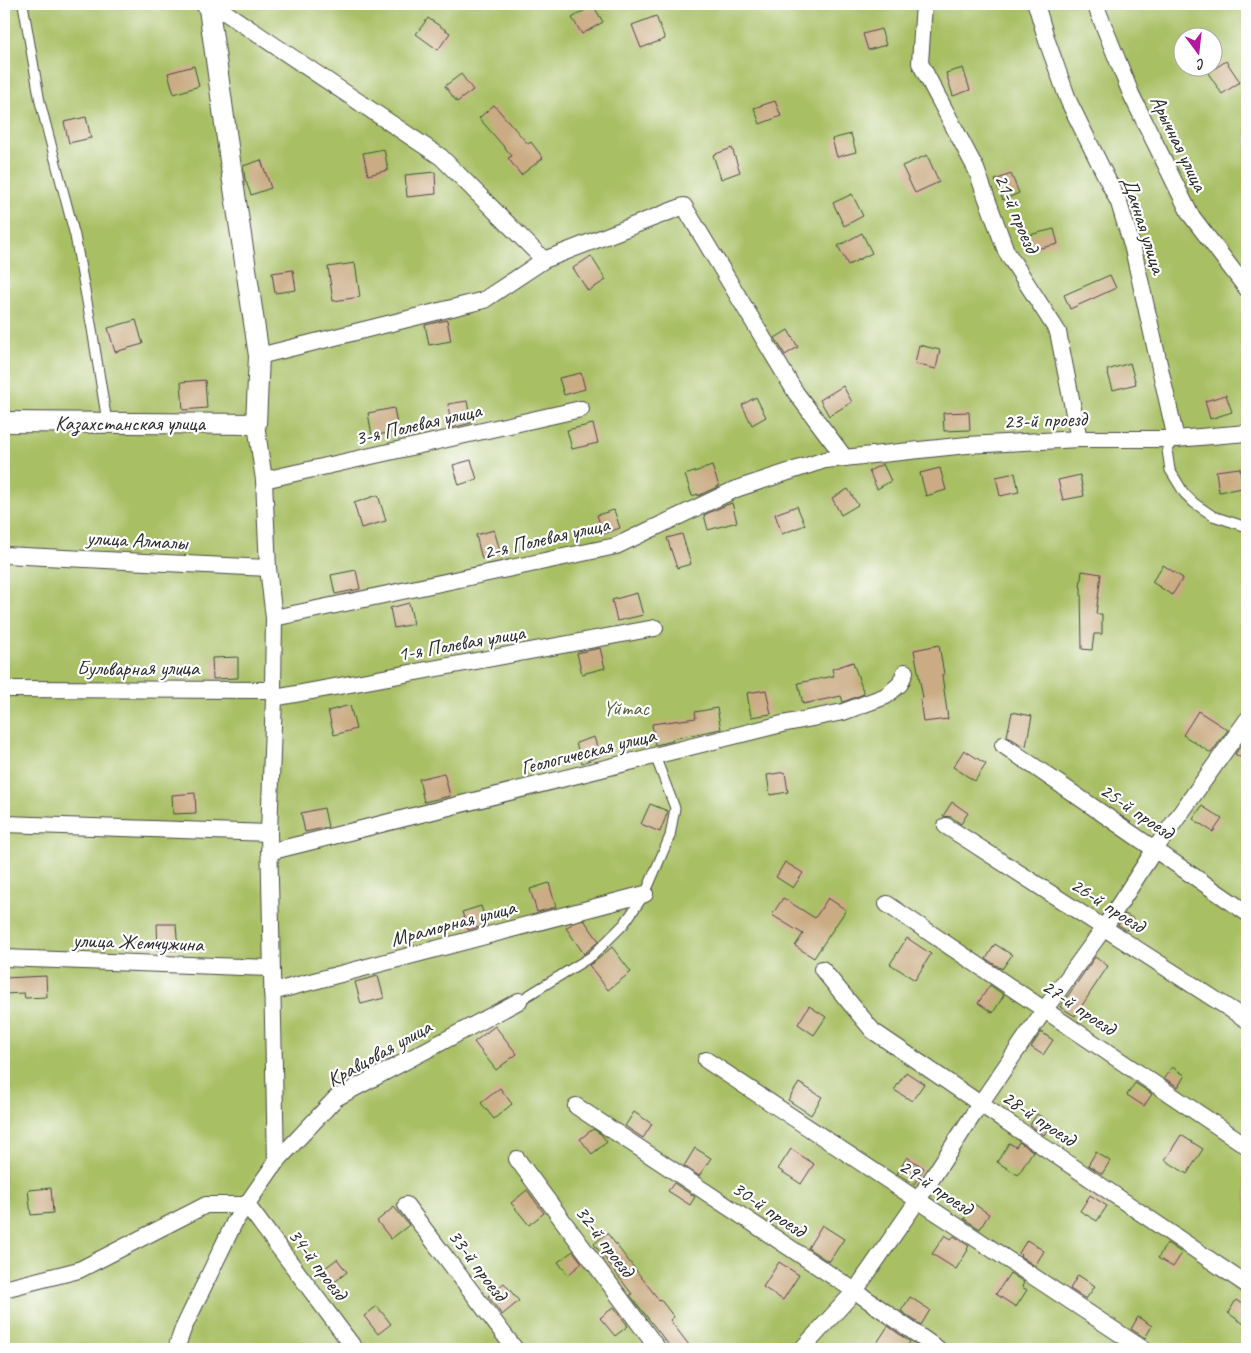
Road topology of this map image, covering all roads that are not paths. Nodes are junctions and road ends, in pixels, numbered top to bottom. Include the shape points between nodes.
1 (23, 4) edge
2 (924, 4) edge
3 (1036, 4) edge
4 (1095, 4) edge
5 (219, 7) edge
6 (544, 260) junction
7 (1247, 290) edge
8 (259, 356) junction
9 (581, 409) dead end
10 (4, 422) edge
11 (107, 422) junction
12 (256, 424) junction
13 (1247, 433) edge
14 (1078, 440) junction
15 (1176, 440) junction
16 (845, 458) junction
17 (264, 480) junction
18 (1247, 528) edge
19 (4, 554) edge
20 (268, 568) junction
21 (274, 618) junction
22 (655, 628) dead end
23 (905, 672) dead end
24 (4, 689) edge
25 (273, 694) junction
26 (1247, 720) edge
27 (1003, 745) dead end
28 (655, 756) junction
29 (4, 824) edge
30 (946, 826) dead end
31 (269, 833) junction
32 (1155, 849) junction
33 (269, 852) junction
34 (645, 894) junction
35 (887, 904) dead end
36 (1247, 913) edge
37 (1104, 928) junction
38 (4, 958) edge
39 (272, 968) junction
40 (822, 969) dead end
41 (272, 992) junction
42 (519, 1001) joint
43 (1044, 1009) junction
44 (1247, 1020) edge
45 (706, 1060) dead end
46 (980, 1104) junction
47 (576, 1106) dead end
48 (1247, 1146) edge
49 (517, 1159) dead end
50 (276, 1162) junction
51 (918, 1200) junction
52 (247, 1205) junction
53 (406, 1206) dead end
54 (1247, 1285) edge
55 (4, 1289) edge
56 (855, 1291) junction
57 (176, 1349) edge
58 (355, 1349) edge
59 (515, 1349) edge
60 (658, 1349) edge
61 (802, 1349) edge
62 (938, 1349) edge
63 (1143, 1349) edge

1 - 11 lane via 40,102 75,236
2 - 14 street, 21-й проезд via 920,63 976,169 1006,251 1058,332
3 - 15 street, Дачная улица via 1069,102 1119,203 1133,249
4 - 7 street, Арычная улица via 1131,94 1190,214
5 - 6 street via 441,157
5 - 8 street via 231,168
6 - 8 street via 484,300
6 - 16 street via 684,206 796,393
8 - 12 street
9 - 17 street, 3-я Полевая улица
10 - 11 street, Казахстанская улица
11 - 12 street, Казахстанская улица
12 - 17 street
13 - 15 street, 23-й проезд
14 - 15 street, 23-й проезд
14 - 16 street, 23-й проезд via 967,445
15 - 18 lane via 1168,450 1170,470 1184,493 1213,516
16 - 21 street, 2-я Полевая улица via 825,460 736,489 616,546
17 - 20 street
19 - 20 street, улица Алмалы
20 - 21 street
21 - 25 street
22 - 25 street, 1-я Полевая улица
23 - 28 street, Геологическая улица via 900,684 886,696 843,712
24 - 25 street, Бульварная улица
25 - 31 street
26 - 32 street
27 - 32 street, 25-й проезд
28 - 33 street, Геологическая улица
28 - 34 lane via 676,808 670,836
29 - 31 street
30 - 37 street, 26-й проезд
31 - 33 street
32 - 36 street, 25-й проезд
32 - 37 street
33 - 39 street
34 - 41 street, Мраморная улица
34 - 42 lane via 624,924 592,956
35 - 43 street, 27-й проезд
37 - 43 street
37 - 44 street, 26-й проезд
38 - 39 street, улица Жемчужина
39 - 41 street
40 - 46 street, 28-й проезд via 873,1031
41 - 50 street
42 - 50 street, Кравцовая улица via 336,1098
43 - 46 street
43 - 48 street, 27-й проезд
45 - 51 street, 29-й проезд
46 - 51 street
46 - 54 street, 28-й проезд
47 - 56 street, 30-й проезд
49 - 60 street, 32-й проезд
50 - 52 street, Кравцовая улица
51 - 56 street
51 - 63 street, 29-й проезд
52 - 55 street via 206,1206 79,1270
52 - 57 street, Кравцовая улица via 236,1221
52 - 58 street, 34-й проезд
53 - 59 street, 33-й проезд
56 - 61 street
56 - 62 street, 30-й проезд

